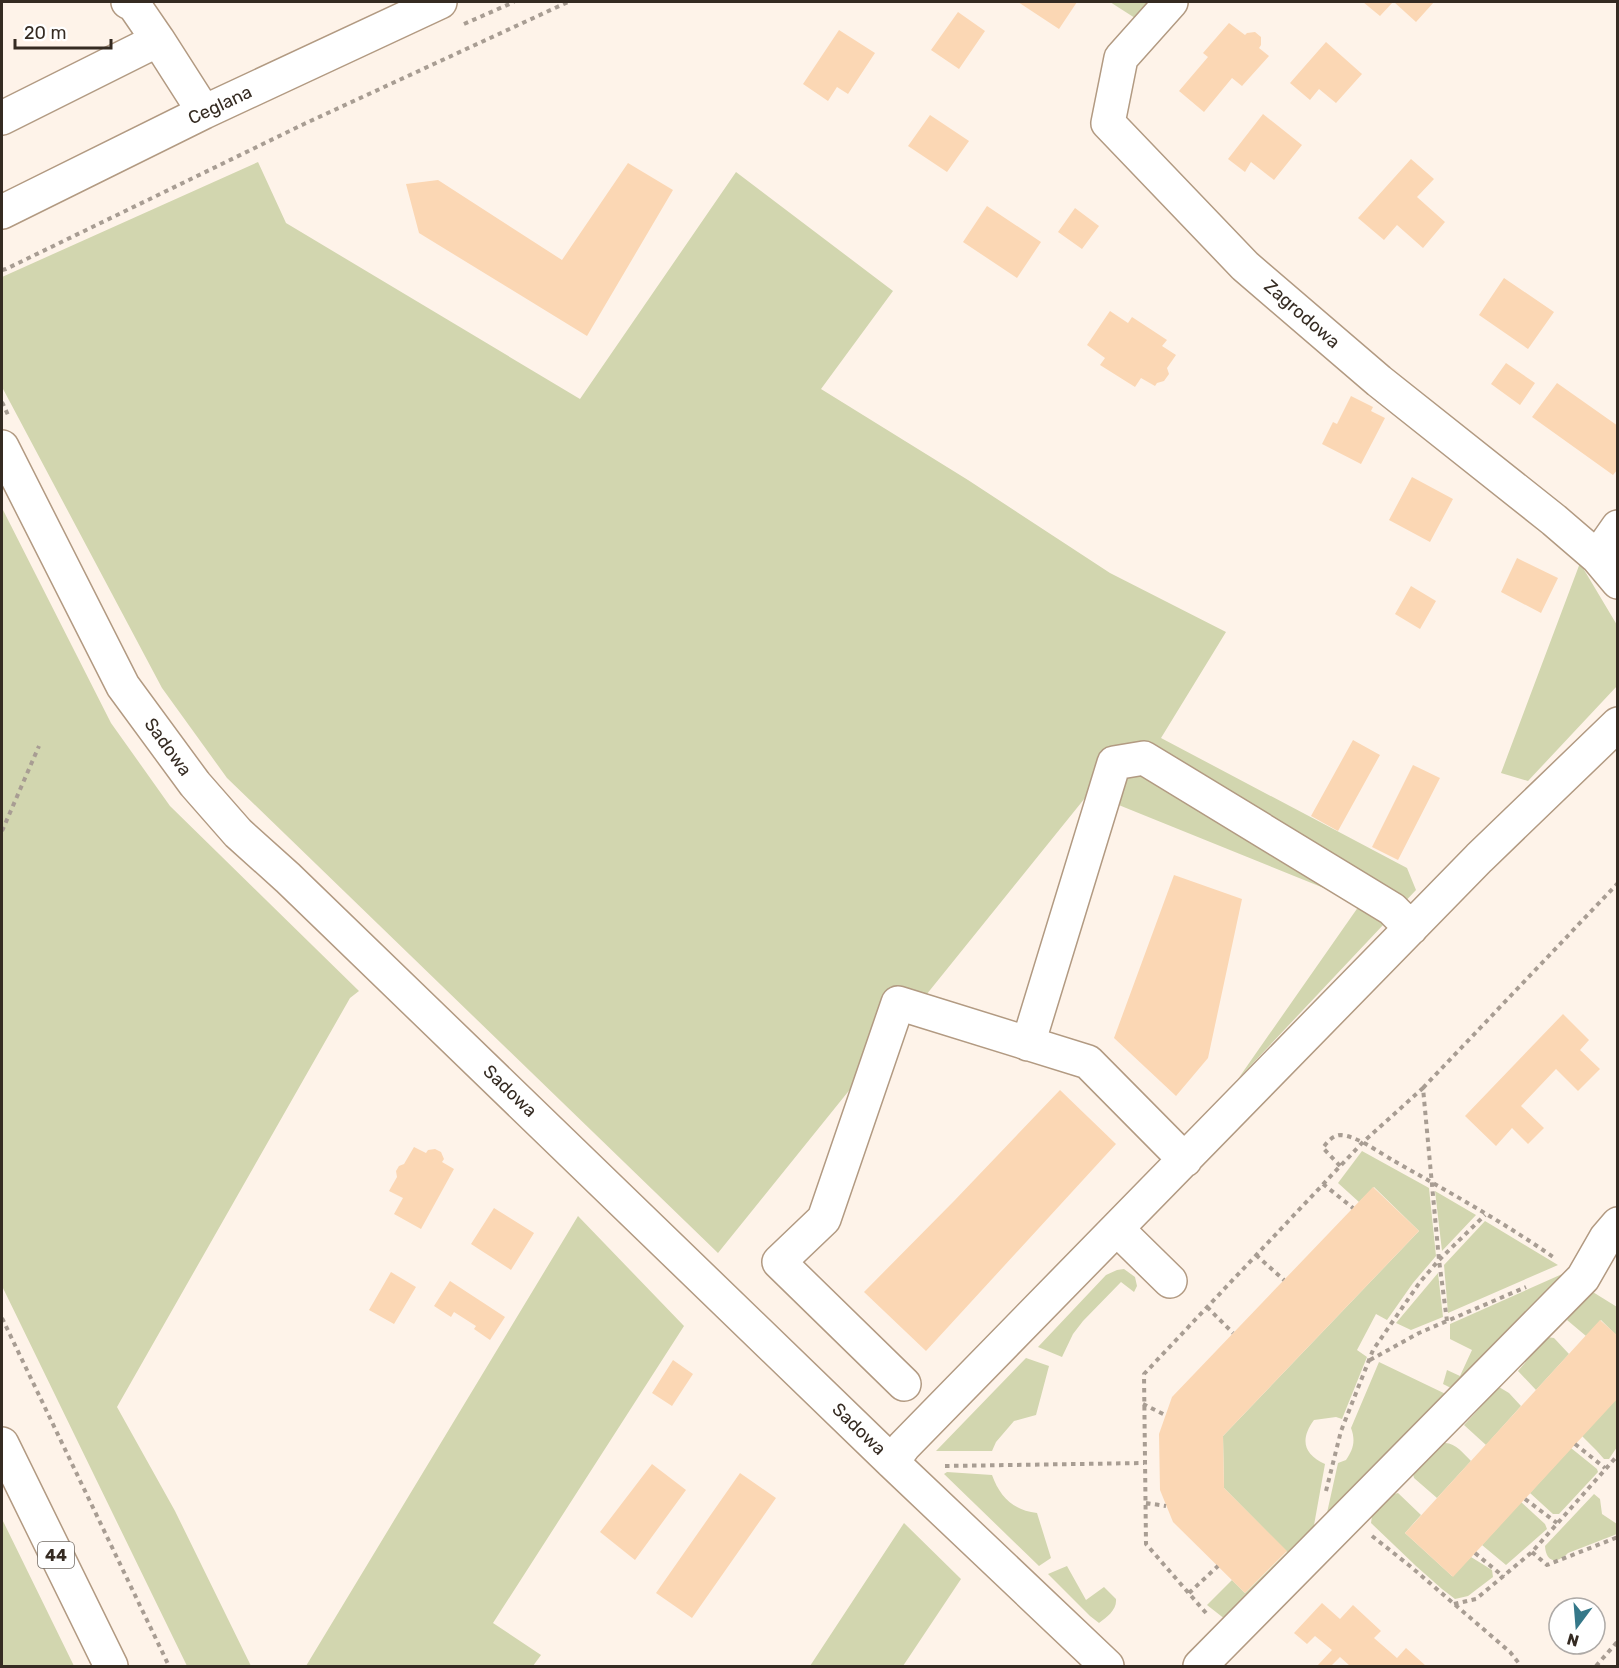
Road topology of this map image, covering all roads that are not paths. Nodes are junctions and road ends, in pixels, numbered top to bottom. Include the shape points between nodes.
1 (128, 2) edge
2 (440, 2) edge
3 (1171, 2) edge
4 (158, 40) junction
5 (204, 112) junction
6 (2, 118) edge
7 (2, 212) edge
8 (2, 447) edge
9 (1617, 527) edge
10 (1597, 557) junction
11 (1617, 582) edge
12 (1617, 724) edge
13 (1411, 928) junction
14 (1028, 1044) junction
15 (1185, 1160) junction
16 (1617, 1224) edge
17 (1117, 1229) junction
18 (1170, 1281) dead end
19 (904, 1384) dead end
20 (2, 1444) edge
21 (892, 1462) junction
22 (111, 1666) edge
23 (1107, 1666) edge
24 (1200, 1666) edge

1 - 4 street
2 - 5 street, Ceglana
3 - 10 street, Zagrodowa via 1121,58 1108,123 1245,266 1379,381
4 - 5 street
4 - 6 street
5 - 7 street, Ceglana
8 - 21 street, Sadowa via 123,686 202,792 238,833
9 - 10 street
10 - 11 street, Zagrodowa
12 - 13 street
13 - 14 street via 1392,909 1144,758 1114,763
13 - 15 street
14 - 15 street via 1088,1062
14 - 19 street via 898,1003 824,1218 779,1262
15 - 17 street
16 - 24 street via 1583,1278 1336,1509 1229,1638
17 - 18 street
17 - 21 street
20 - 22 street, 44
21 - 23 street, Sadowa

